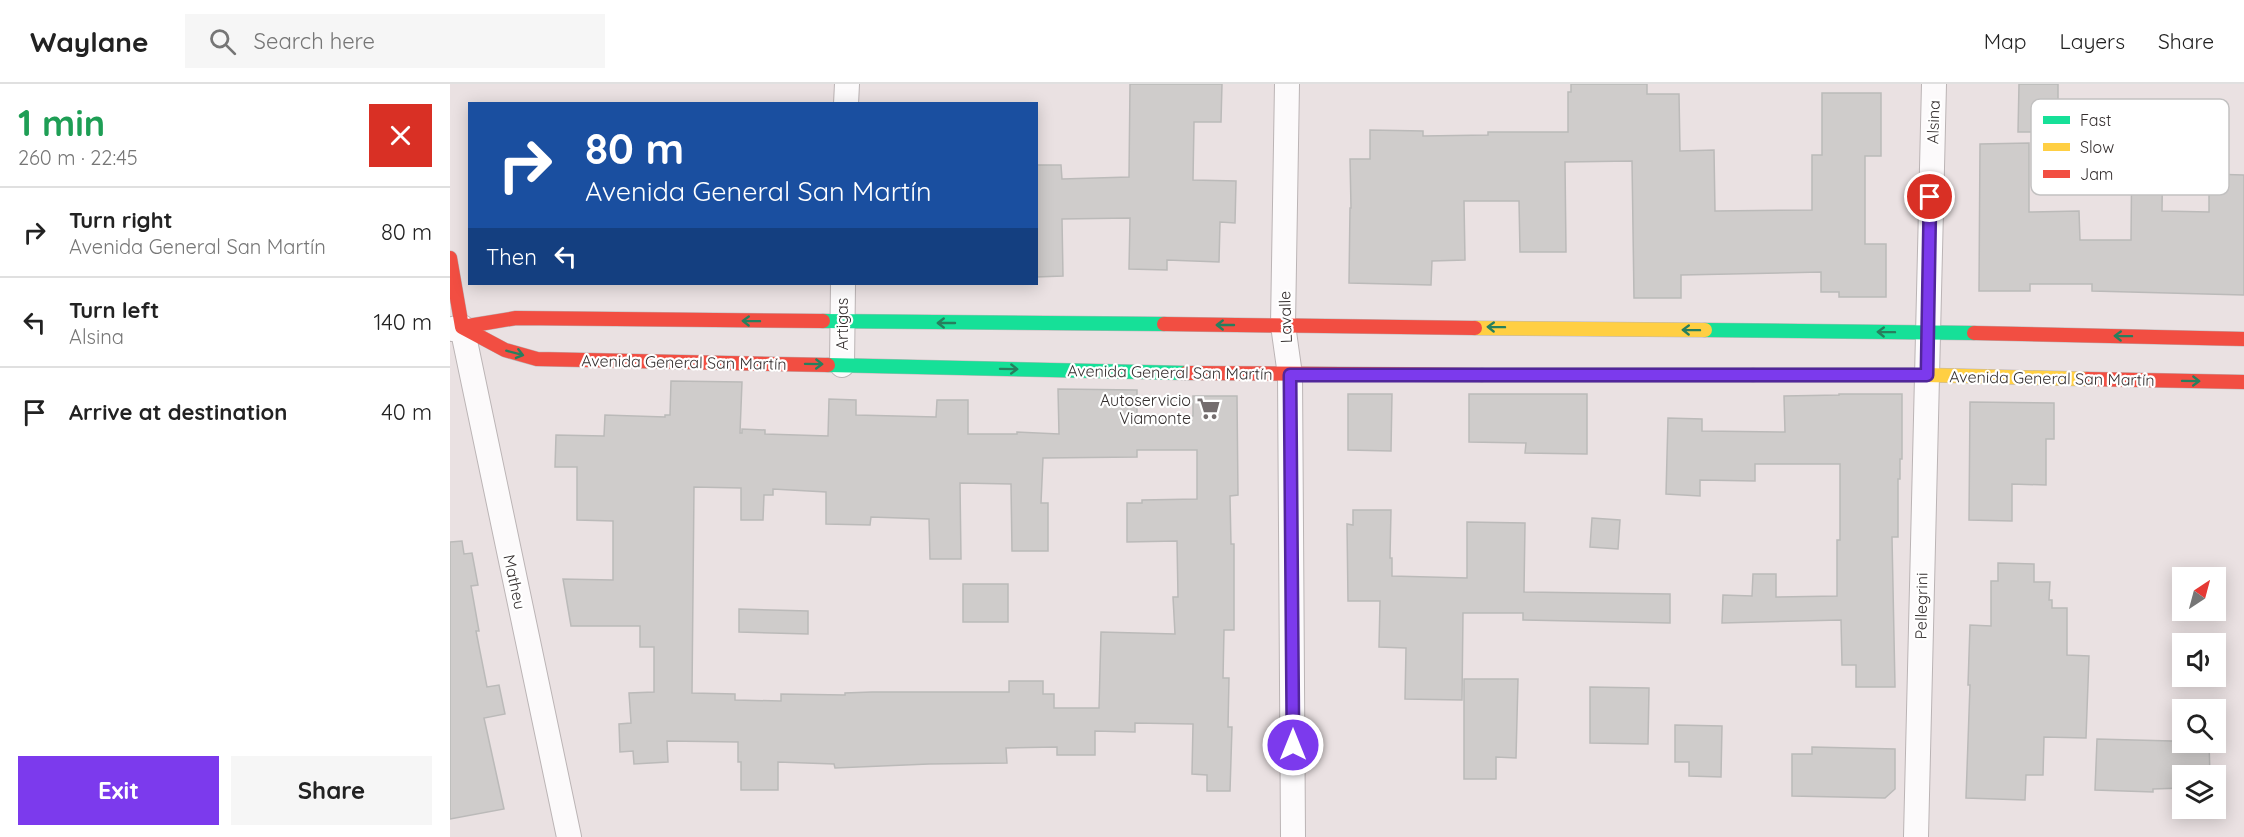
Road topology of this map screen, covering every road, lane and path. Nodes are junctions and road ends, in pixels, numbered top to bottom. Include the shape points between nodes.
1 (847, 84) edge
2 (1287, 84) edge
3 (1934, 84) edge
4 (846, 102) edge
5 (450, 258) edge
6 (843, 285) edge
7 (842, 323) junction
8 (1283, 325) junction
9 (456, 328) edge
10 (1927, 332) junction
11 (2244, 339) edge
12 (842, 365) junction
13 (1290, 375) junction
14 (1927, 375) junction
15 (2244, 382) edge
16 (569, 837) edge
17 (1293, 837) edge
18 (1916, 837) edge

1 - 4 street
2 - 8 street, Lavalle
3 - 10 street, Alsina
5 - 9 main road
6 - 7 street, Artigas
8 -> 7 main road
7 -> 9 main road via 516,318
7 - 12 street, Artigas
10 -> 8 main road
8 - 13 street, Lavalle
9 -> 12 main road, Avenida General San Martín via 505,350 537,359
9 - 16 street, Matheu
11 -> 10 main road
10 - 14 street, Alsina
12 -> 13 main road, Avenida General San Martín
13 - 14 main road, Avenida General San Martín
13 - 17 street, Lavalle
14 -> 15 main road, Avenida General San Martín
14 - 18 street, Pellegrini

